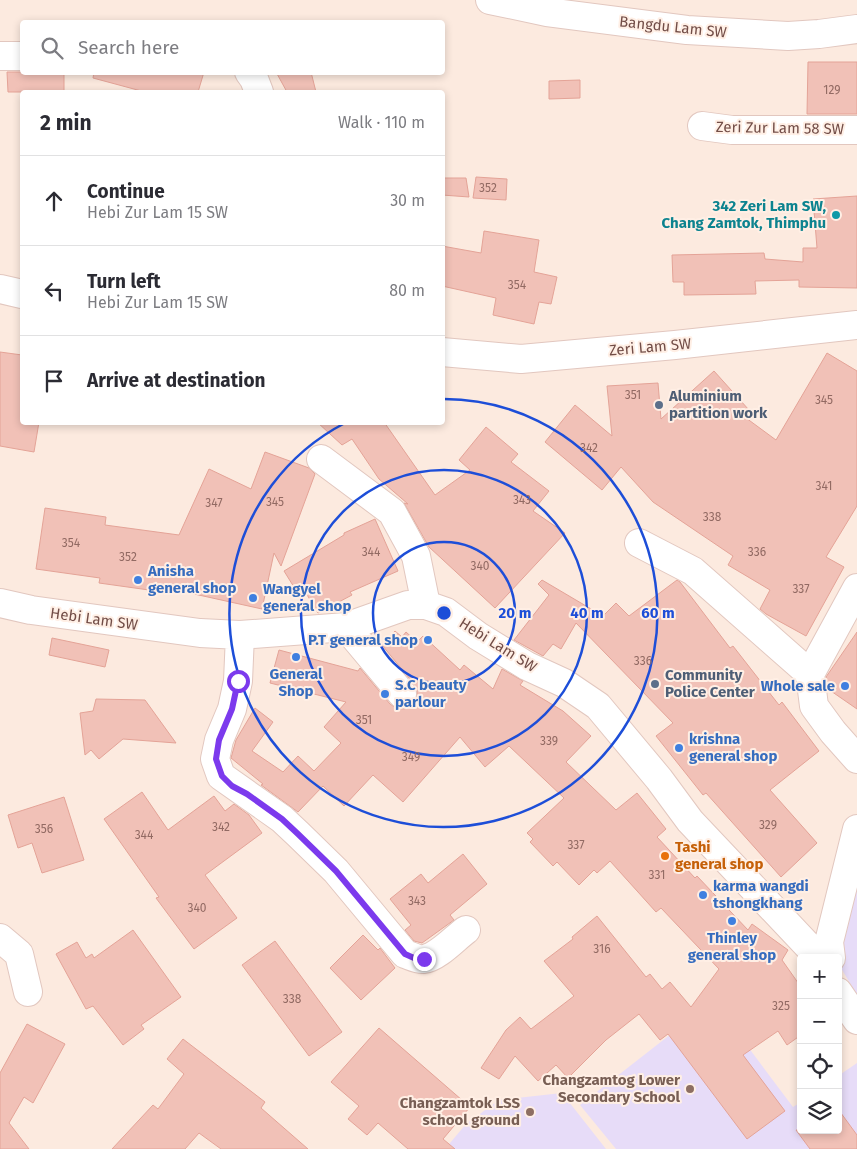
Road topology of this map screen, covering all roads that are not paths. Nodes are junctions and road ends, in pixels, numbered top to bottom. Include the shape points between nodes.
1 (490, 0) edge
2 (857, 29) edge
3 (0, 56) edge
4 (20, 56) edge
5 (251, 75) edge
6 (258, 90) edge
7 (702, 126) dead end
8 (857, 130) edge
9 (0, 289) edge
10 (20, 294) edge
11 (857, 325) edge
12 (445, 352) edge
13 (321, 459) dead end
14 (639, 543) dead end
15 (857, 588) edge
16 (0, 603) edge
17 (426, 605) junction
18 (346, 627) junction
19 (240, 635) junction
20 (810, 674) junction
21 (402, 694) dead end
22 (857, 759) edge
23 (857, 829) edge
24 (466, 930) dead end
25 (0, 938) edge
26 (818, 954) edge
27 (830, 954) edge
28 (28, 992) dead end
29 (842, 998) edge
30 (857, 1020) edge

1 - 2 street, Bangdu Lam SW via 547,12 687,30 788,36
3 - 4 street
5 - 6 street
7 - 8 street, Zeri Zur Lam 58 SW via 732,130
9 - 10 street
11 - 12 street, Zeri Lam SW via 521,359
13 - 17 street via 392,512 416,556
14 - 20 street via 694,571
15 - 20 street
16 - 19 street, Hebi Lam SW via 200,633
17 - 18 street, Hebi Lam SW via 408,605
17 - 26 street, Hebi Lam SW via 446,612 478,636 527,666 564,683 598,706 690,821
18 - 19 street, Hebi Lam SW
18 - 21 street
19 - 24 street via 238,681 216,759 222,776 282,819 305,840 336,871 405,954 424,959 440,951
20 - 22 street via 814,706
23 - 27 street via 829,942
25 - 28 street via 19,954
29 - 30 street

